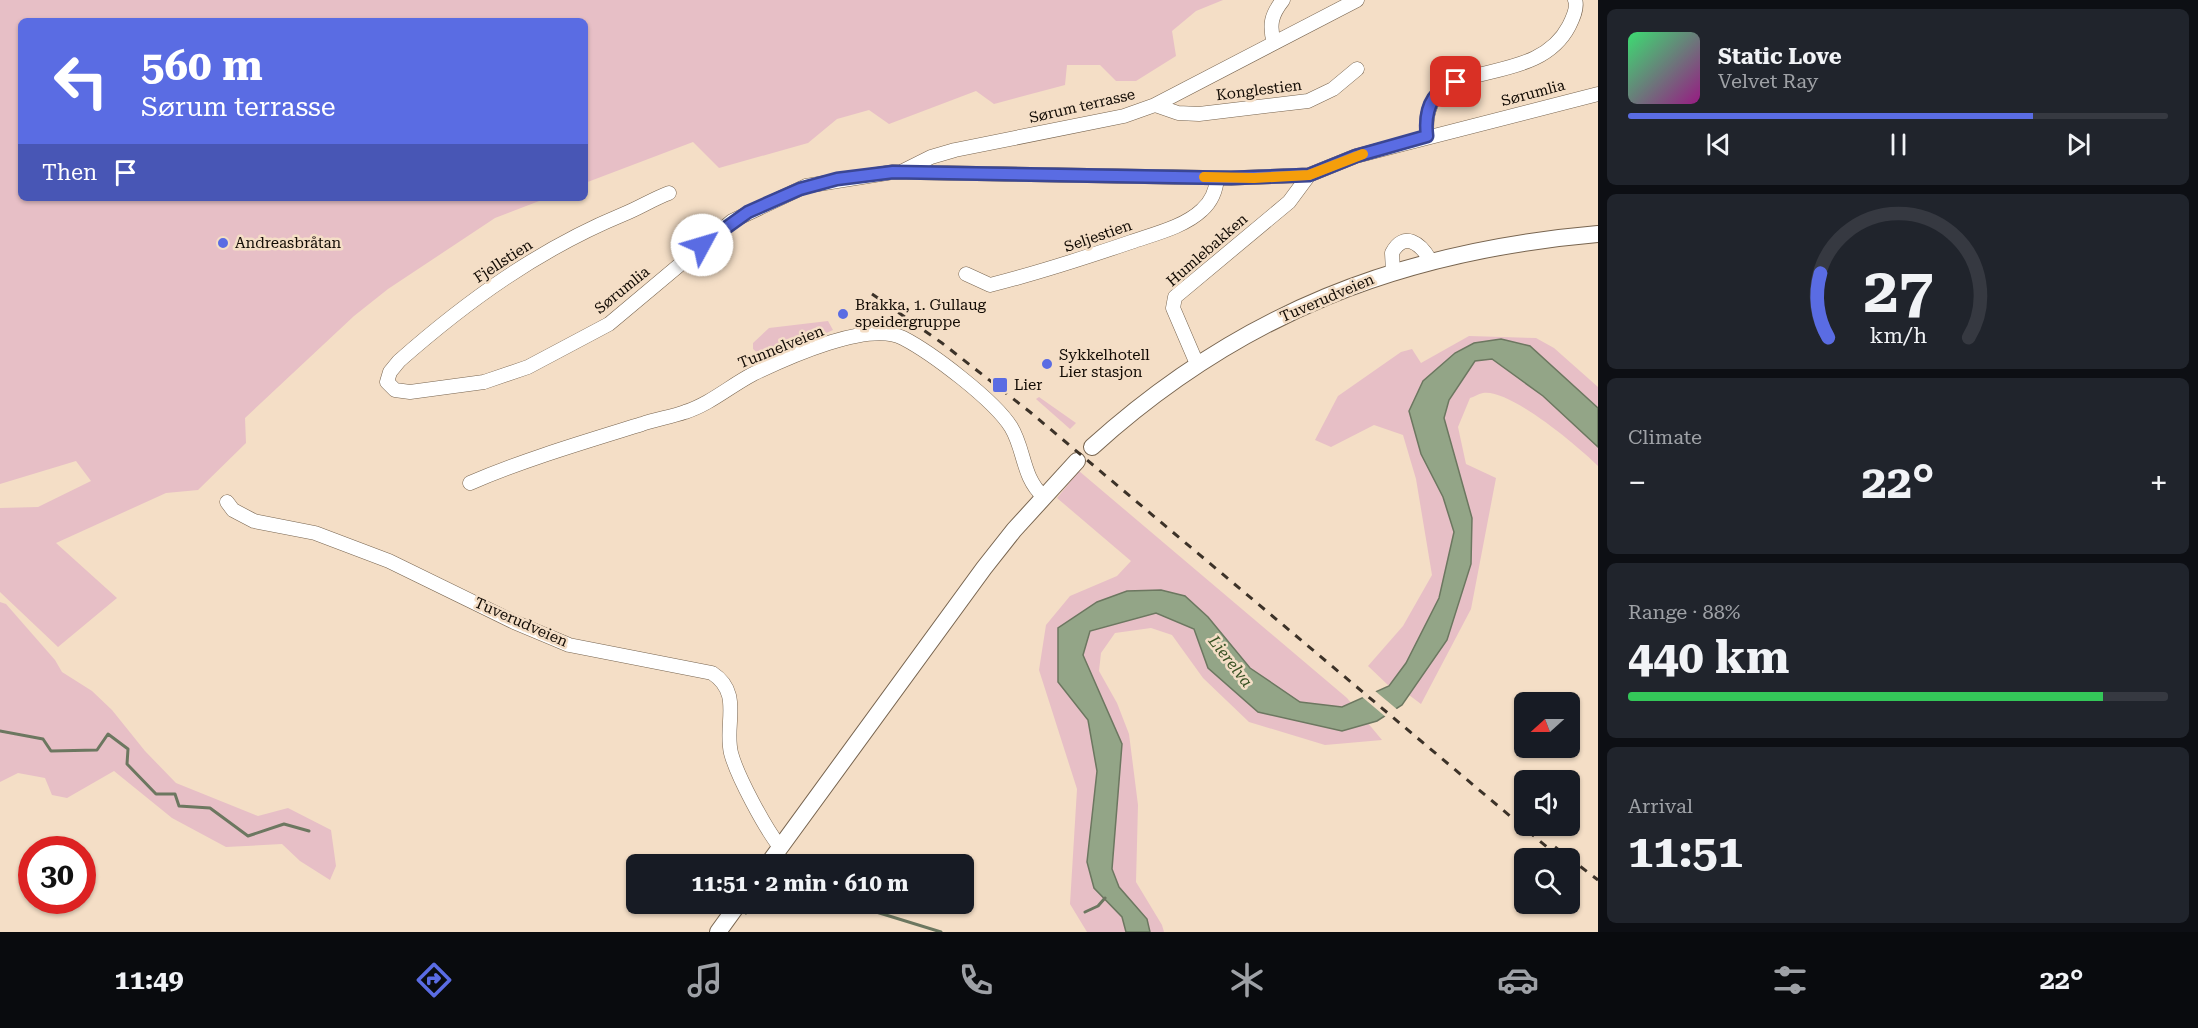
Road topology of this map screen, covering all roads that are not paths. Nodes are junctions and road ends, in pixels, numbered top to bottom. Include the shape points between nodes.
1 (1283, 0) edge
2 (1358, 0) edge
3 (1577, 1) edge
4 (1274, 43) junction
5 (1357, 69) dead end
6 (1598, 94) edge
7 (1155, 105) junction
8 (1427, 136) junction
9 (902, 172) junction
10 (1309, 175) junction
11 (1217, 178) junction
12 (669, 193) dead end
13 (1598, 234) edge
14 (1430, 260) junction
15 (1393, 271) junction
16 (966, 274) dead end
17 (1197, 364) junction
18 (395, 390) joint
19 (1092, 447) dead end
20 (1077, 461) dead end
21 (470, 483) dead end
22 (1042, 496) junction
23 (226, 502) dead end
24 (780, 847) junction
25 (775, 854) edge
26 (731, 914) edge
27 (718, 932) edge

1 - 4 street via 1270,23
2 - 4 street, Sørum terrasse
3 - 8 street via 1567,29 1537,58 1444,87 1427,110
4 - 7 street, Sørum terrasse
5 - 7 street, Konglestien via 1332,89 1308,101 1199,114
6 - 8 street, Sørumlia
7 - 9 street, Sørum terrasse via 1114,118 955,150
8 - 10 street, Sørumlia via 1356,156
9 - 11 street, Sørumlia
9 - 18 street, Sørumlia via 806,186 748,212 707,241 609,324 528,367 463,386
10 - 11 street, Sørumlia
10 - 17 street, Humlebakken via 1289,202 1175,297 1173,308
11 - 16 street, Seljestien via 1208,204 1177,225 1063,265 990,285
12 - 18 street, Fjellstien via 524,264 489,288 399,361 387,382
13 - 14 main road, Tuverudveien via 1486,247
14 - 15 main road, Tuverudveien
14 - 15 street via 1419,244 1403,241 1392,253
15 - 17 main road, Tuverudveien via 1303,307
17 - 19 main road, Tuverudveien via 1131,412
20 - 22 main road
21 - 22 street, Tunnelveien via 582,442 684,413 788,359 878,332 905,339 991,404 1011,427 1028,477
22 - 24 main road via 984,568
23 - 24 street, Tuverudveien via 254,521 315,533 389,561 569,645 712,673 729,693 730,745 735,765
24 - 25 main road
26 - 27 main road

